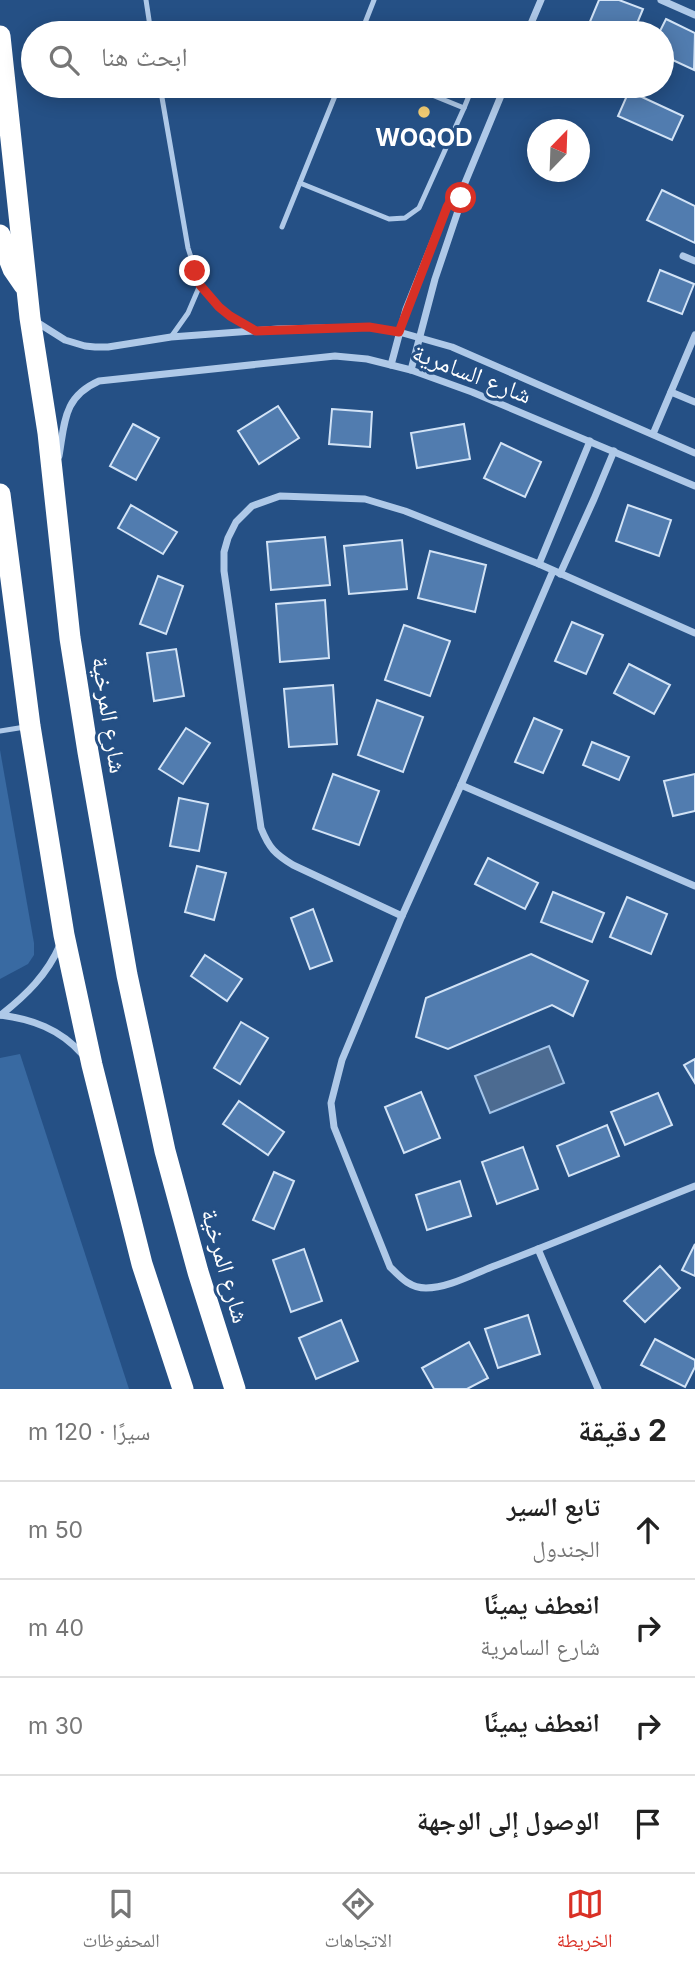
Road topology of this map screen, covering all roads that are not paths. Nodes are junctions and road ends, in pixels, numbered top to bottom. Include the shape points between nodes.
1 (146, 0) edge
2 (374, 0) edge
3 (540, 0) edge
4 (661, 0) edge
5 (695, 15) edge
6 (150, 21) edge
7 (366, 21) edge
8 (532, 21) edge
9 (0, 36) edge
10 (162, 98) edge
11 (334, 98) edge
12 (439, 98) edge
13 (468, 98) edge
14 (500, 98) edge
15 (464, 108) junction
16 (300, 183) junction
17 (462, 190) junction
18 (282, 227) dead end
19 (0, 235) edge
20 (682, 256) dead end
21 (695, 261) edge
22 (200, 285) junction
23 (27, 290) junction
24 (30, 318) junction
25 (256, 331) junction
26 (399, 332) junction
27 (695, 335) edge
28 (171, 337) junction
29 (419, 338) junction
30 (391, 365) junction
31 (411, 370) junction
32 (671, 392) junction
33 (695, 402) edge
34 (653, 434) junction
35 (590, 441) junction
36 (614, 451) junction
37 (695, 453) edge
38 (695, 486) edge
39 (53, 492) junction
40 (0, 497) edge
41 (539, 564) junction
42 (556, 573) junction
43 (695, 633) edge
44 (30, 726) junction
45 (0, 731) edge
46 (461, 785) junction
47 (695, 886) edge
48 (402, 916) junction
49 (64, 935) junction
50 (0, 1015) edge
51 (92, 1065) junction
52 (695, 1186) edge
53 (538, 1249) junction
54 (183, 1389) edge
55 (235, 1389) edge
56 (598, 1389) edge

1 - 6 lane
2 - 7 lane
3 - 8 street
4 - 5 street
9 - 23 highway, شارع المرخية
10 - 22 lane via 188,248
11 - 16 lane
12 - 15 lane
13 - 15 lane
14 - 17 street
15 - 16 lane via 424,200 405,218 382,217
16 - 18 lane
17 - 26 street via 447,207
17 - 29 street
19 - 23 highway
20 - 21 street
22 - 25 lane via 219,307
22 - 28 lane
23 - 24 highway, شارع المرخية
24 - 28 street, شارع السامرية via 65,340 85,346
24 - 39 highway, شارع المرخية
25 - 26 street, شارع السامرية via 369,327
25 - 28 street, شارع السامرية
26 - 29 street, شارع السامرية
26 - 30 street
27 - 32 street
29 - 31 street
29 - 34 street, شارع السامرية via 452,347
30 - 31 street, شارع السامرية
30 - 39 street, شارع السامرية via 335,356 99,381 85,387 71,404
31 - 35 street, شارع السامرية
32 - 33 street
32 - 34 street
34 - 37 street, شارع السامرية
35 - 36 street, شارع السامرية
35 - 41 street
36 - 38 street, شارع السامرية
36 - 42 street
39 - 55 highway, شارع المرخية via 70,638 127,975 165,1151
40 - 44 highway
41 - 42 street
41 - 48 street via 405,510 365,499 280,496 252,506 228,538 224,571 261,828 267,842 276,855 293,865
42 - 43 street
42 - 46 street
44 - 45 lane
44 - 49 highway
46 - 47 street
46 - 48 street
48 - 53 street via 342,1060 331,1103 334,1127 390,1267 412,1286 426,1288
49 - 50 street via 39,980
49 - 51 highway
50 - 51 street via 52,1029
51 - 54 highway via 142,1264
52 - 53 street
53 - 56 street

